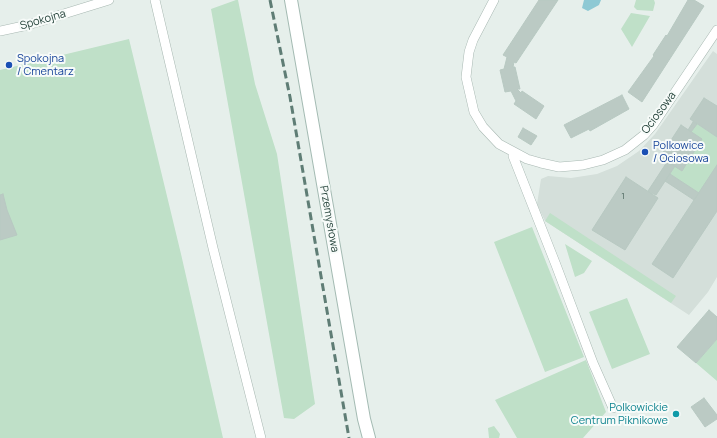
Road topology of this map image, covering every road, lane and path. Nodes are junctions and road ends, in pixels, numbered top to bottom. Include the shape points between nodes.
1 (109, 0) edge
2 (154, 0) edge
3 (291, 0) edge
4 (492, 1) edge
5 (717, 30) edge
6 (0, 32) edge
7 (709, 43) junction
8 (717, 48) edge
9 (514, 153) junction
10 (613, 408) dead end
11 (261, 438) edge
12 (369, 438) edge

1 - 6 street, Spokojna
2 - 11 street
3 - 12 street, Przemysłowa
4 - 9 street, Ociosowa via 473,40 466,77 474,112 483,127 499,144
5 - 7 street, Ociosowa
7 - 8 street
7 - 9 street, Ociosowa via 653,125 625,150 590,164 560,167
9 - 10 street via 512,156

